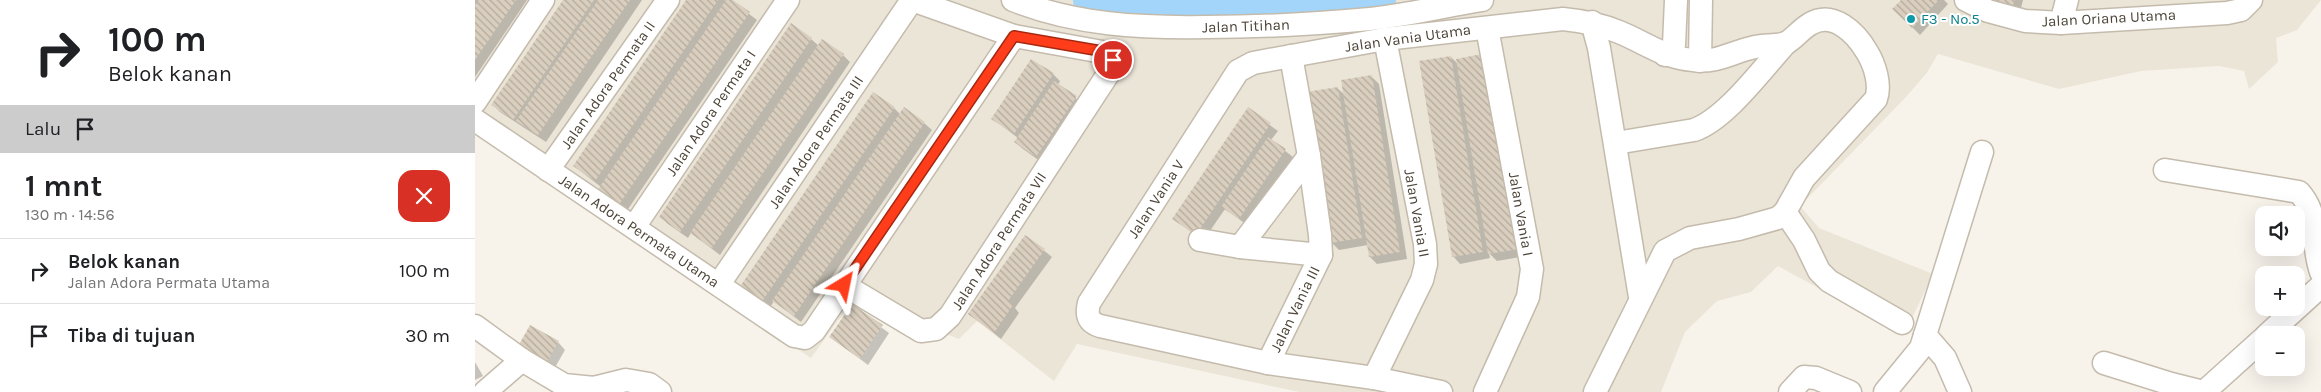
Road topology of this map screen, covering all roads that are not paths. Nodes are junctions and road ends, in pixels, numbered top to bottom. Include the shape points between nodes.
1 (543, 0) edge
2 (668, 0) edge
3 (788, 0) edge
4 (912, 0) edge
5 (1013, 0) edge
6 (1482, 0) edge
7 (1676, 0) edge
8 (1701, 0) edge
9 (1967, 0) edge
10 (2067, 0) edge
11 (2251, 0) edge
12 (2170, 8) edge
13 (1593, 22) junction
14 (2061, 23) junction
15 (1487, 28) junction
16 (1014, 36) junction
17 (1385, 39) junction
18 (1786, 43) junction
19 (1665, 55) junction
20 (1291, 56) junction
21 (1700, 61) junction
22 (1231, 81) joint
23 (475, 102) edge
24 (475, 120) edge
25 (1616, 143) junction
26 (1982, 152) dead end
27 (1309, 156) junction
28 (548, 170) junction
29 (2165, 170) dead end
30 (1785, 212) junction
31 (634, 227) junction
32 (1200, 240) dead end
33 (1240, 247) junction
34 (1665, 251) junction
35 (1321, 255) junction
36 (1635, 258) junction
37 (2321, 272) edge
38 (719, 284) junction
39 (844, 285) junction
40 (2321, 286) edge
41 (1641, 297) junction
42 (1902, 322) dead end
43 (475, 326) edge
44 (2277, 326) edge
45 (1925, 335) junction
46 (2255, 346) edge
47 (522, 360) junction
48 (1268, 363) junction
49 (2104, 363) dead end
50 (1375, 378) junction
51 (485, 392) edge
52 (660, 392) edge
53 (1441, 392) edge
54 (1485, 392) edge
55 (1595, 392) edge
56 (1790, 392) edge
57 (1850, 392) edge
58 (1885, 392) edge
59 (1960, 392) edge
60 (2204, 392) edge

1 - 23 street
2 - 28 street, Jalan Adora Permata II
3 - 31 street, Jalan Adora Permata I
4 - 16 street
4 - 38 street, Jalan Adora Permata III
5 - 6 street, Jalan Titihan via 1067,17 1144,28 1257,27 1371,18
7 - 19 street via 1674,45
8 - 21 street
9 - 14 street, Jalan Oriana Utama via 1988,11 2025,21
10 - 14 street
11 - 12 street, Jalan Oriana Utama via 2241,10 2227,14
12 - 14 street, Jalan Oriana Utama
13 - 15 street, Jalan Vania Utama via 1563,19
13 - 19 street, Jalan Vania Utama
13 - 25 street
15 - 17 street, Jalan Vania Utama
15 - 54 street, Jalan Vania I via 1532,269 1528,297
16 - 39 street
16 - 39 street, Jalan Adora Permata VII via 1108,53 1113,60 1112,68 950,316 937,329 921,331
17 - 20 street, Jalan Vania Utama
17 - 50 street, Jalan Vania II via 1425,244 1426,264 1423,280
18 - 21 street, Jalan Vania Utama via 1749,48 1713,61
18 - 25 street via 1706,125
18 - 30 street via 1823,18 1838,23 1859,39 1870,57 1879,91 1872,105 1804,178
19 - 21 street, Jalan Vania Utama
20 - 22 street, Jalan Vania Utama via 1253,63 1238,71
20 - 27 street, Jalan Vania III
22 - 48 street, Jalan Vania V via 1087,311 1089,318 1099,326
24 - 28 street, Jalan Adora Permata Utama
25 - 36 street
26 - 45 street
27 - 33 street
27 - 35 street, Jalan Vania III
28 - 31 street, Jalan Adora Permata Utama
29 - 37 street via 2299,192 2310,201 2316,214 2317,262
30 - 34 street via 1766,222 1690,238
30 - 42 street via 1819,271 1829,281
31 - 38 street, Jalan Adora Permata Utama
32 - 33 street, Jalan Vania III
33 - 35 street, Jalan Vania III
34 - 36 street
34 - 41 street
35 - 48 street, Jalan Vania III
36 - 41 street
38 - 39 street, Jalan Adora Permata Utama via 794,336 805,338 814,331
40 - 44 street
41 - 55 street
43 - 47 street
45 - 58 street via 1921,348
45 - 59 street via 1945,358
46 - 60 street
47 - 51 street
47 - 52 street via 564,385 594,388 626,380 649,384
48 - 50 street
49 - 60 street
50 - 53 street
56 - 57 street via 1805,377 1816,378

